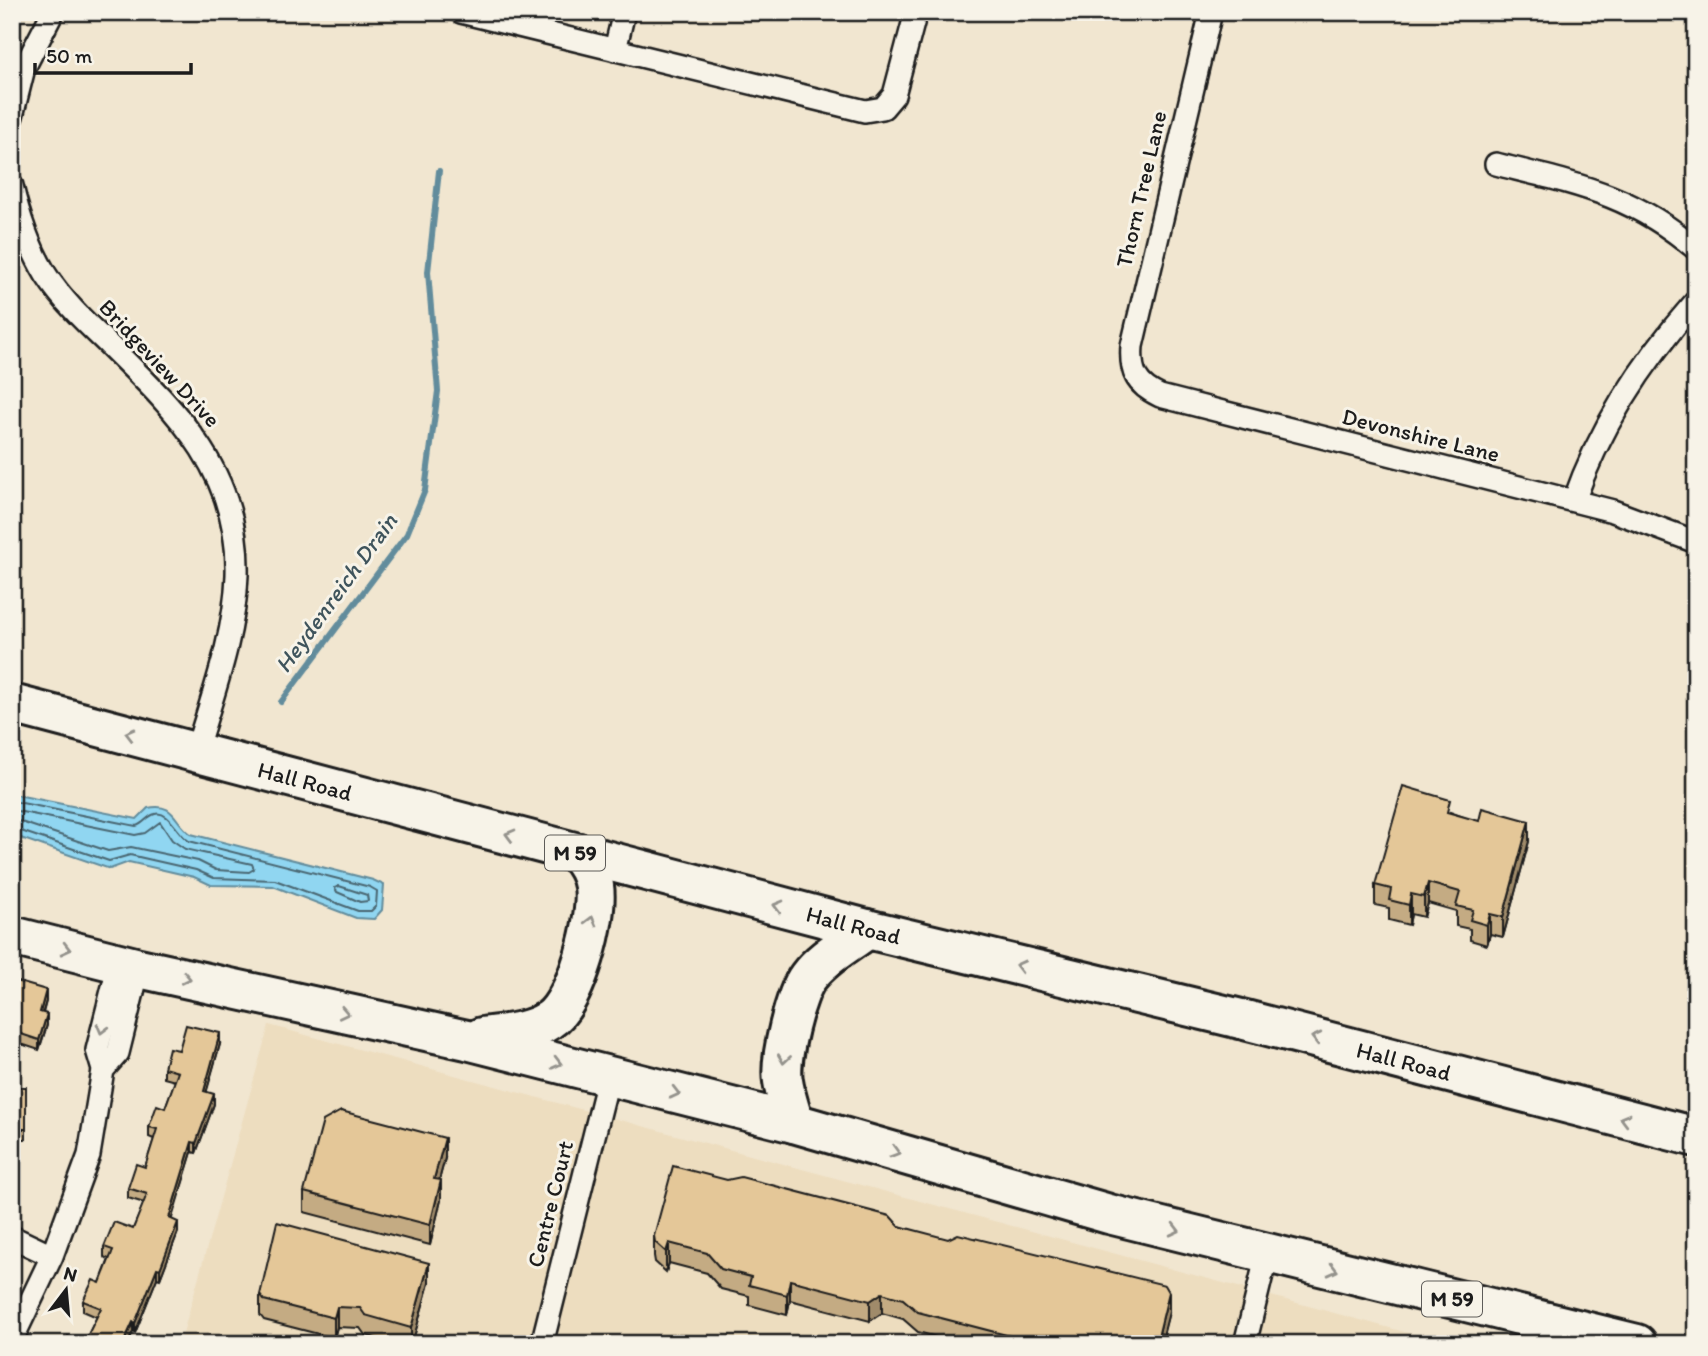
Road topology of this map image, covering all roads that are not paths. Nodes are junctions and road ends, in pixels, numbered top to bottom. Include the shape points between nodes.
1 (53, 12) edge
2 (461, 12) edge
3 (624, 12) edge
4 (916, 12) edge
5 (1211, 12) edge
6 (615, 50) junction
7 (12, 116) edge
8 (1496, 164) dead end
9 (12, 186) edge
10 (1696, 249) edge
11 (1696, 301) edge
12 (1135, 379) joint
13 (1574, 501) junction
14 (1696, 542) edge
15 (12, 704) edge
16 (196, 751) junction
17 (578, 853) junction
18 (867, 929) junction
19 (12, 936) edge
20 (129, 966) junction
21 (467, 1040) junction
22 (609, 1076) junction
23 (794, 1123) junction
24 (1694, 1130) edge
25 (12, 1237) edge
26 (1267, 1254) junction
27 (52, 1256) junction
28 (12, 1340) edge
29 (542, 1344) edge
30 (1245, 1344) edge
31 (1637, 1344) edge

1 - 7 street via 24,68
2 - 6 street
3 - 6 street
4 - 6 street via 899,81 883,108 850,110
5 - 12 street, Thorn Tree Lane via 1132,346
8 - 10 street via 1619,198 1644,210
9 - 16 street, Bridgeview Drive via 23,229 47,275 84,321 180,417 197,438 222,487 236,546 236,599
11 - 13 street via 1625,394 1601,435
12 - 13 street, Devonshire Lane via 1160,396
13 - 14 street, Devonshire Lane
16 -> 15 highway, Hall Road / M 59
17 -> 16 highway, Hall Road / M 59
18 -> 17 highway, Hall Road / M 59
21 -> 17 highway via 532,1029 563,1007 574,987 595,907 591,871
18 -> 23 highway via 807,977 799,994 782,1079
24 -> 18 highway, Hall Road / M 59
19 -> 20 highway, M 59
20 -> 21 highway, M 59
20 - 27 street via 97,1050 103,1070 89,1154
21 -> 22 highway, M 59
22 -> 23 highway, M 59
22 - 29 street, Centre Court
23 -> 26 highway, M 59
25 - 27 street
26 - 30 street
26 -> 31 highway, M 59
27 - 28 street

